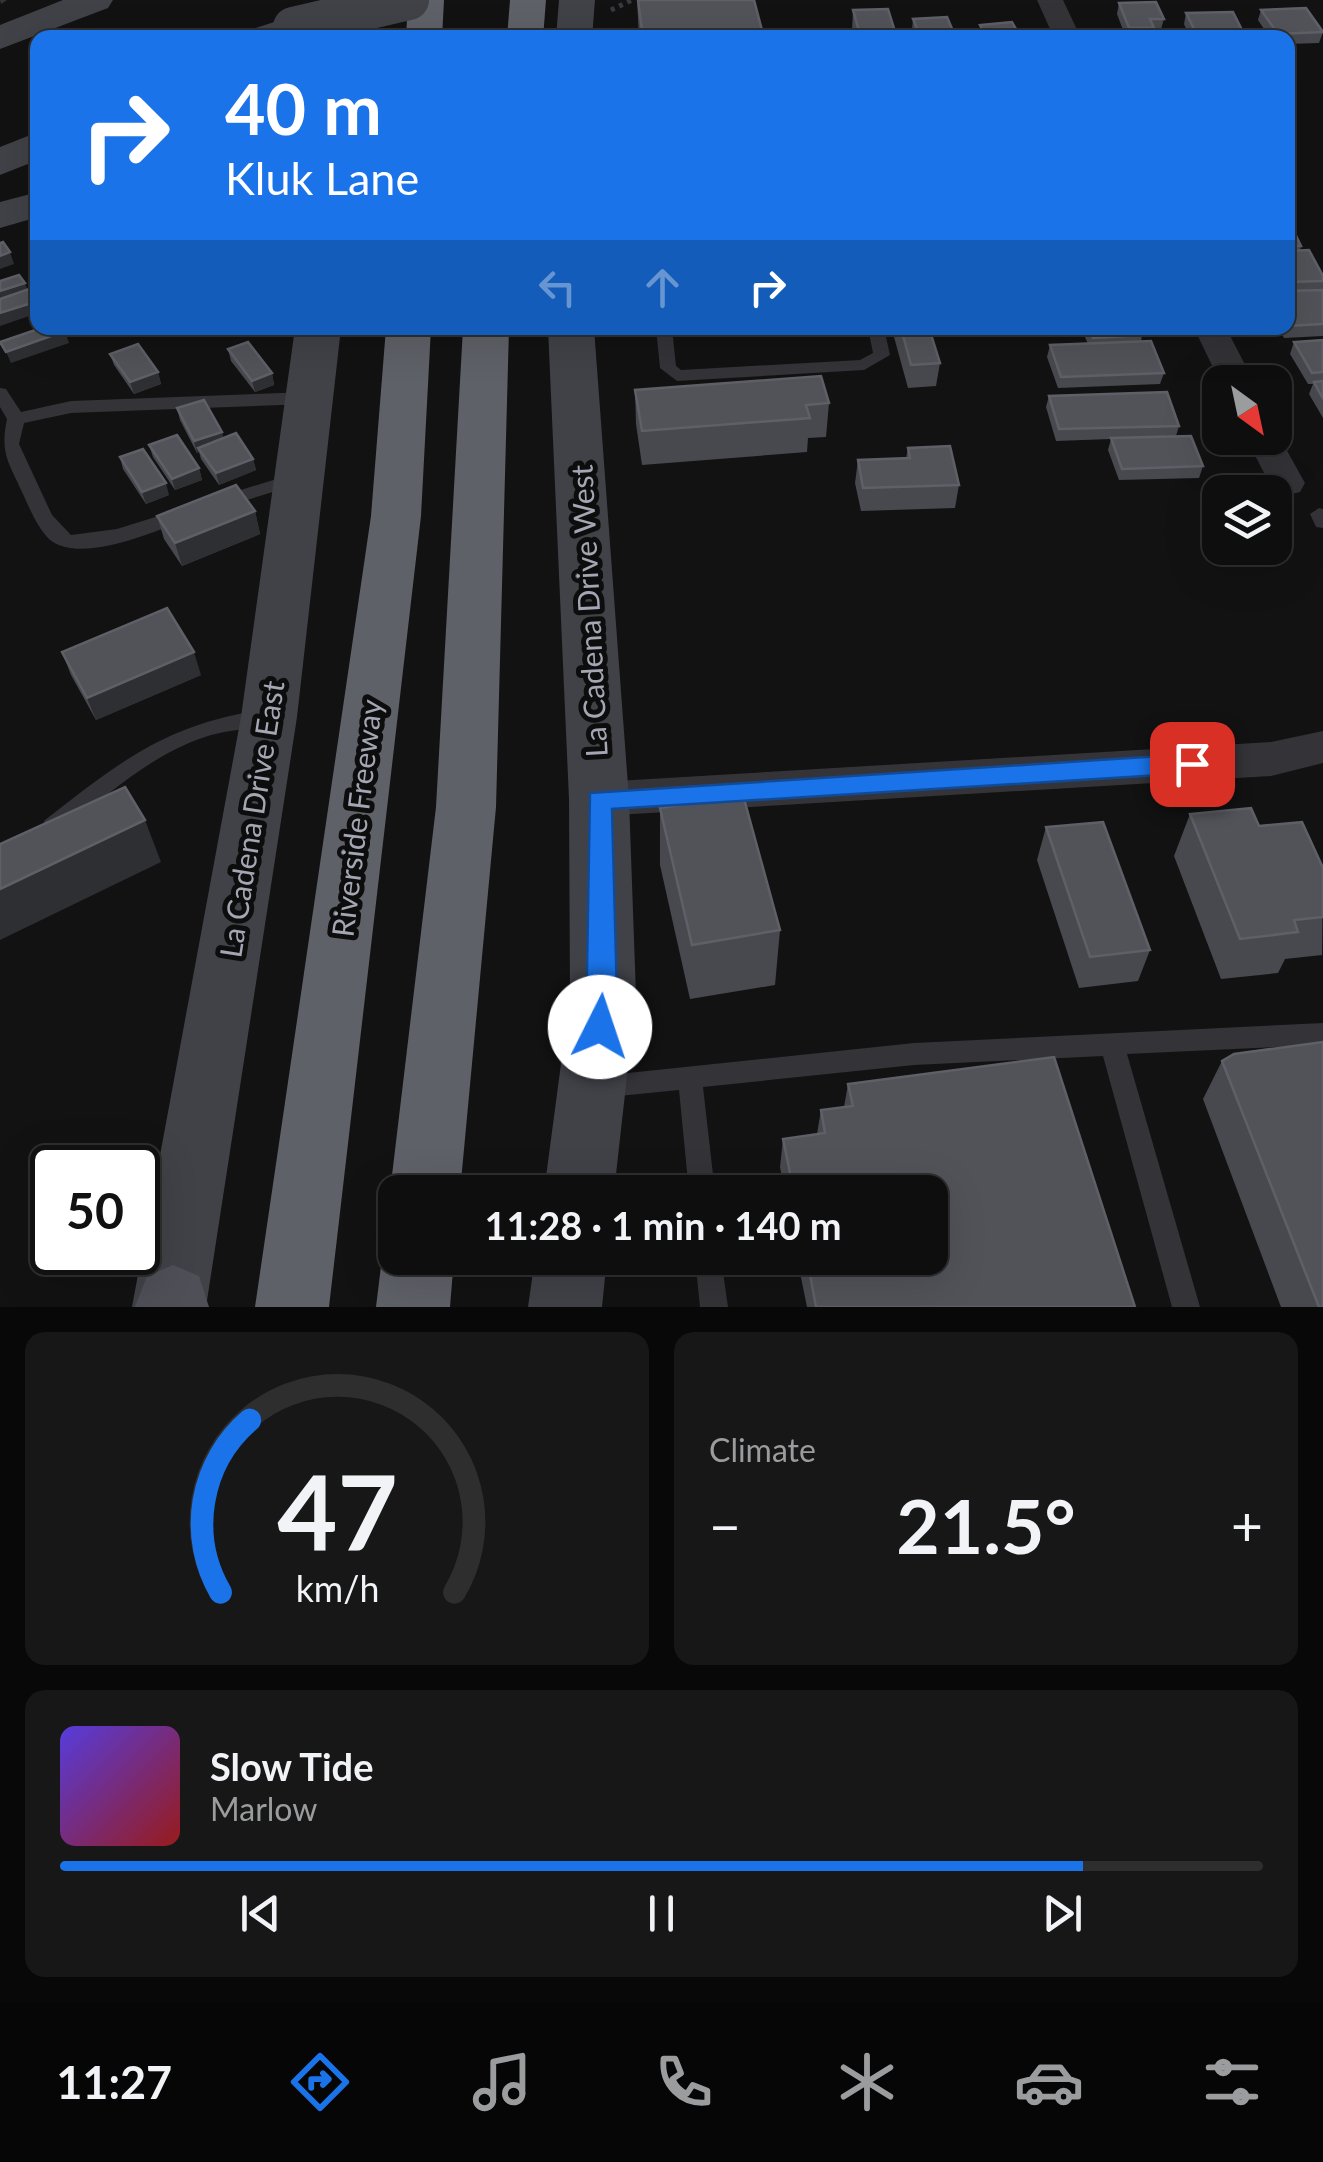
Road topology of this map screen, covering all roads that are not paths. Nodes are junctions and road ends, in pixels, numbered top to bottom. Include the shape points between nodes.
1 (96, 0) edge
2 (358, 0) edge
3 (409, 0) edge
4 (426, 0) edge
5 (528, 0) edge
6 (577, 0) edge
7 (1050, 0) edge
8 (286, 30) edge
9 (355, 30) edge
10 (424, 30) edge
11 (526, 30) edge
12 (575, 30) edge
13 (1064, 30) edge
14 (0, 38) edge
15 (30, 133) edge
16 (0, 138) edge
17 (30, 148) edge
18 (0, 163) edge
19 (30, 206) edge
20 (0, 215) edge
21 (317, 335) edge
22 (408, 335) edge
23 (486, 335) edge
24 (571, 335) edge
25 (665, 335) edge
26 (878, 335) edge
27 (1214, 335) edge
28 (1229, 365) edge
29 (0, 393) edge
30 (309, 398) junction
31 (16, 419) junction
32 (300, 478) junction
33 (269, 716) junction
34 (1323, 747) edge
35 (599, 800) junction
36 (29, 844) edge
37 (1323, 1034) edge
38 (1112, 1044) junction
39 (690, 1078) junction
40 (592, 1088) junction
41 (427, 1175) edge
42 (581, 1175) edge
43 (700, 1175) edge
44 (416, 1275) edge
45 (570, 1275) edge
46 (710, 1275) edge
47 (171, 1305) edge
48 (292, 1307) edge
49 (412, 1307) edge
50 (565, 1307) edge
51 (714, 1307) edge
52 (1186, 1307) edge

1 - 14 main road
2 - 9 main road
3 - 8 main road, bridge
4 - 10 highway
5 - 11 highway
6 - 12 main road
7 - 13 street
15 - 16 main road
17 - 18 main road
19 - 20 main road
21 - 30 main road, La Cadena Drive East
22 - 48 highway, Riverside Freeway via 396,516
23 - 41 highway via 466,807
24 - 35 main road, La Cadena Drive West
25 - 26 lane via 668,368 677,376 864,365 882,354
27 - 28 street
29 - 31 lane
30 - 31 lane via 71,407
30 - 32 main road, La Cadena Drive East
31 - 32 lane via 10,444 57,536 72,544
32 - 33 main road, La Cadena Drive East
33 - 36 lane via 212,723 180,735
33 - 47 main road, La Cadena Drive East
34 - 35 street via 1271,759
35 - 40 main road, La Cadena Drive West via 604,996
37 - 38 lane
38 - 39 lane via 914,1054
38 - 52 lane
39 - 40 lane
39 - 43 lane
40 - 42 main road, La Cadena Drive West
44 - 49 highway
45 - 50 main road
46 - 51 lane

